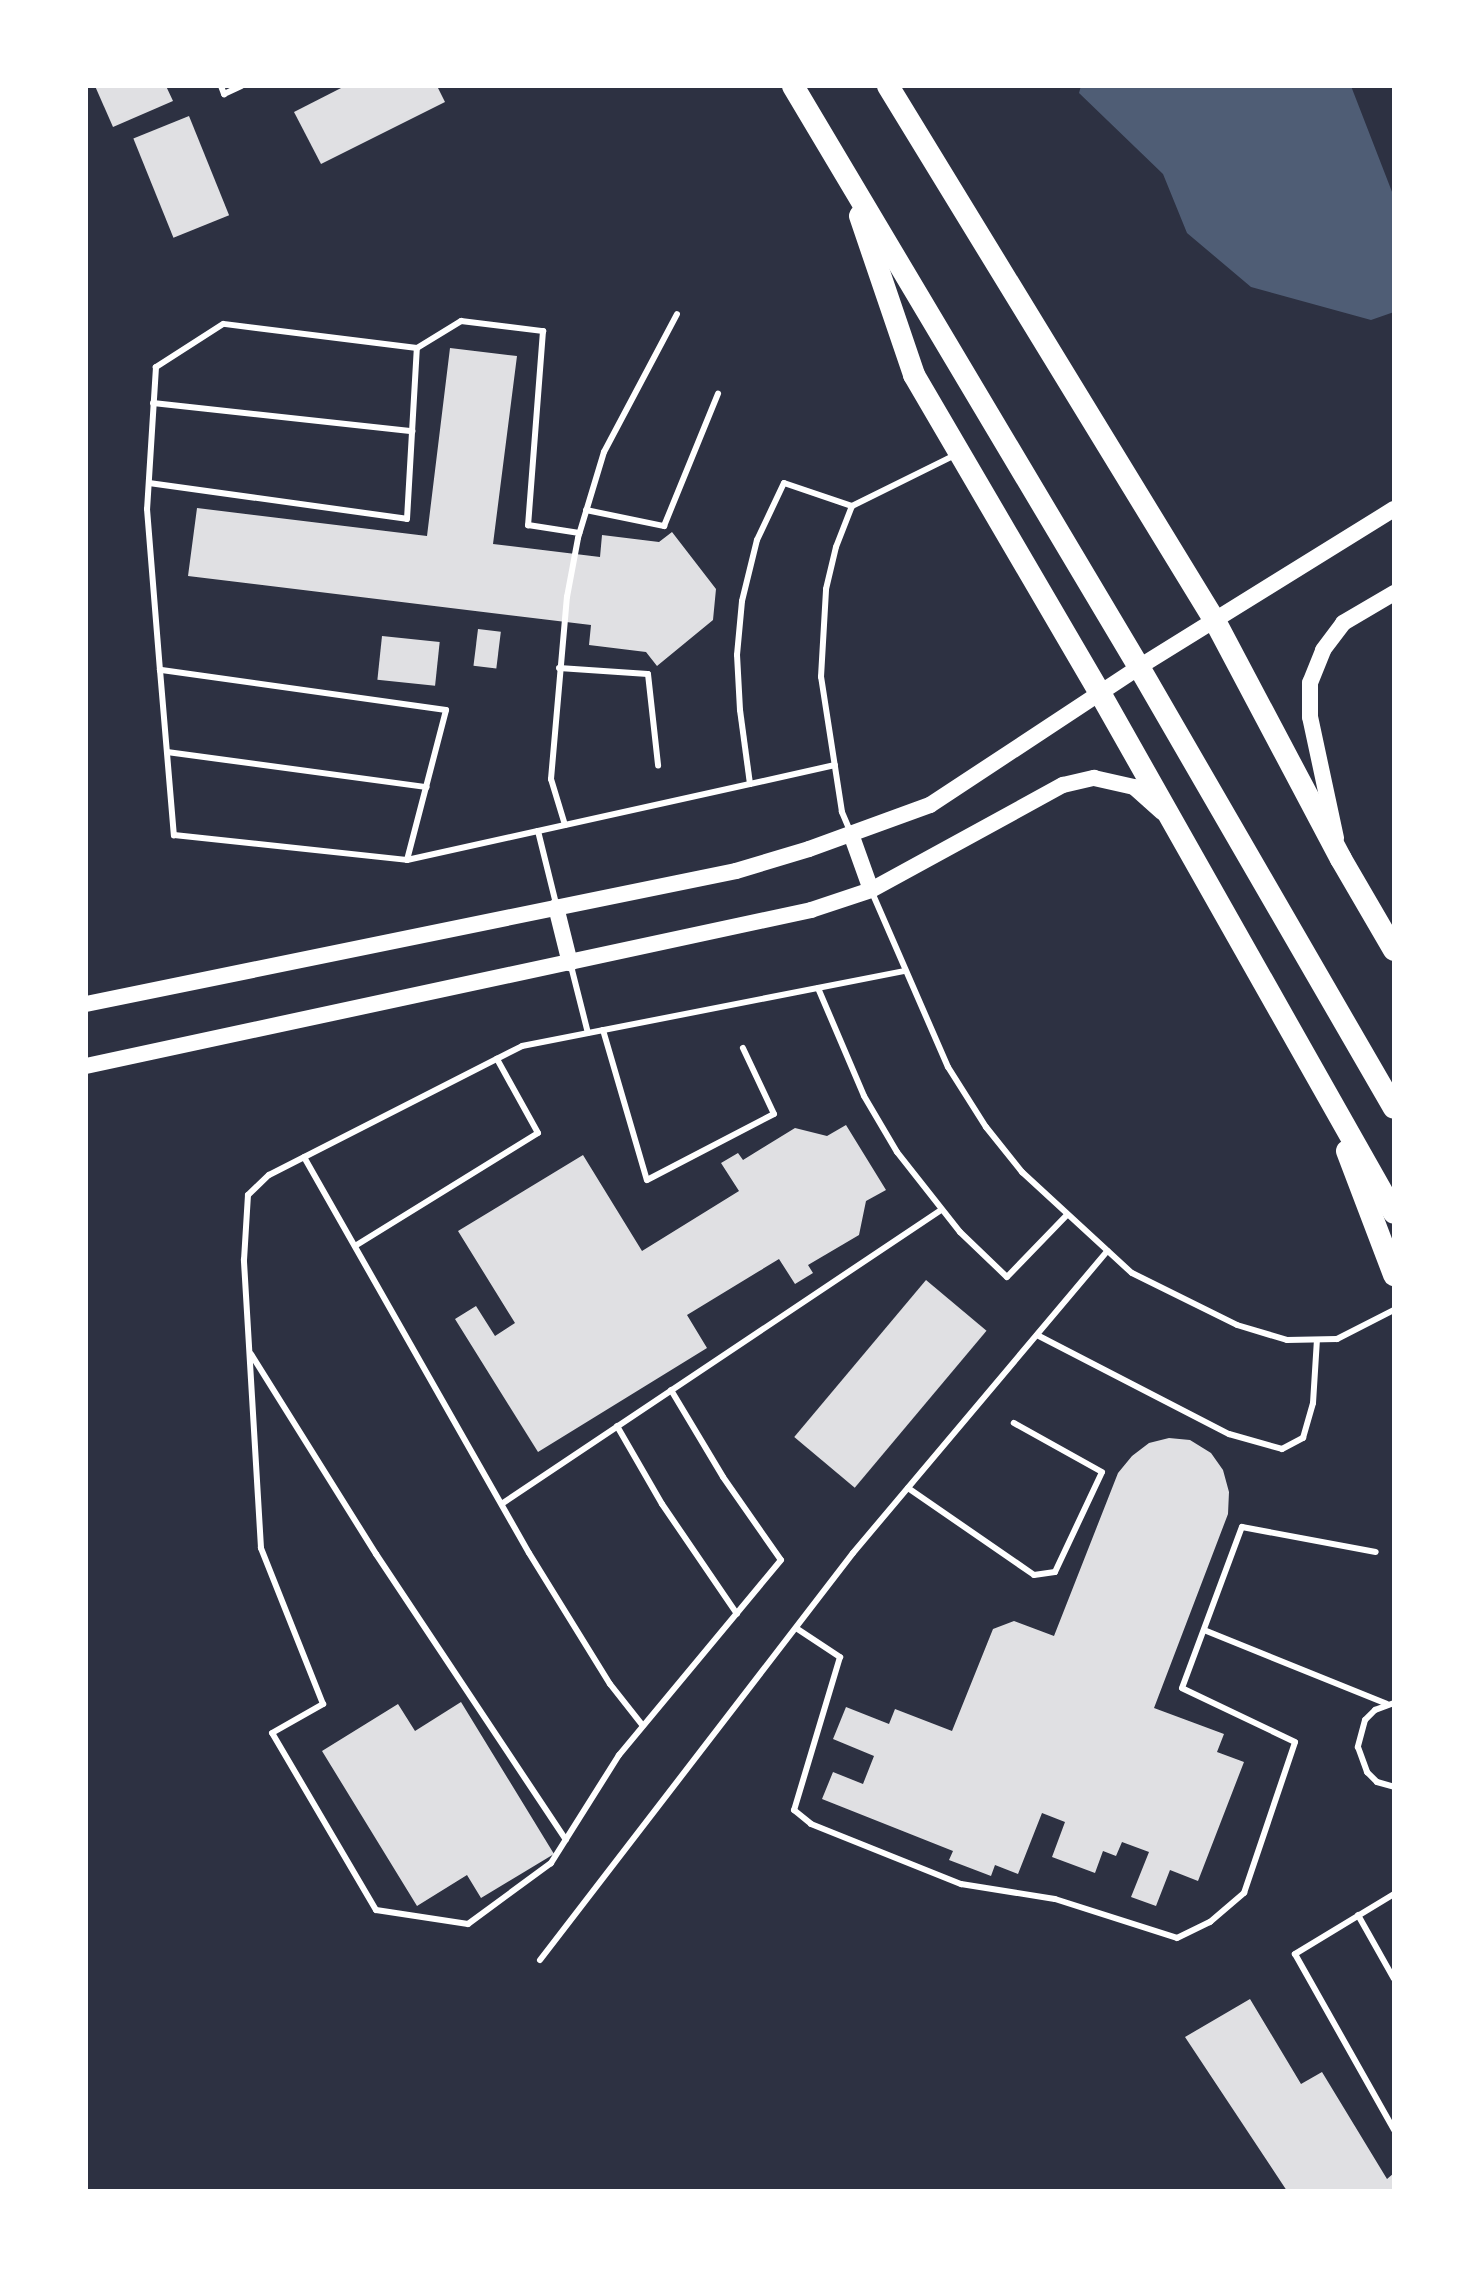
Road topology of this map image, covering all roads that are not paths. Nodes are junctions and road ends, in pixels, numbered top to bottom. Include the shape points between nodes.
1 (221, 86) edge
2 (241, 86) edge
3 (793, 86) edge
4 (888, 86) edge
5 (845, 173) junction
6 (677, 314) dead end
7 (417, 348) junction
8 (718, 394) dead end
9 (153, 403) junction
10 (412, 431) junction
11 (960, 452) junction
12 (149, 483) junction
13 (852, 506) junction
14 (1394, 509) edge
15 (586, 510) junction
16 (579, 533) junction
17 (1394, 593) edge
18 (1215, 621) junction
19 (1139, 667) junction
20 (559, 668) junction
21 (160, 670) junction
22 (1100, 693) junction
23 (167, 752) junction
24 (658, 765) dead end
25 (835, 765) junction
26 (750, 784) junction
27 (427, 787) junction
28 (1173, 821) junction
29 (565, 825) junction
30 (538, 831) junction
31 (851, 834) junction
32 (1341, 859) junction
33 (407, 860) junction
34 (871, 890) junction
35 (556, 907) junction
36 (1394, 950) edge
37 (570, 963) junction
38 (904, 971) junction
39 (818, 988) junction
40 (86, 1004) edge
41 (603, 1030) junction
42 (588, 1033) junction
43 (743, 1048) dead end
44 (497, 1059) junction
45 (86, 1066) edge
46 (1327, 1094) junction
47 (1394, 1108) edge
48 (304, 1157) junction
49 (941, 1210) junction
50 (1394, 1213) edge
51 (1066, 1216) junction
52 (355, 1246) junction
53 (1107, 1251) junction
54 (1394, 1275) edge
55 (1394, 1310) edge
56 (1037, 1335) junction
57 (1317, 1340) junction
58 (250, 1351) junction
59 (671, 1390) junction
60 (1014, 1423) dead end
61 (617, 1426) junction
62 (908, 1488) junction
63 (503, 1503) junction
64 (1376, 1552) dead end
65 (737, 1614) junction
66 (796, 1628) junction
67 (1204, 1630) junction
68 (1390, 1703) edge
69 (643, 1726) junction
70 (1394, 1787) edge
71 (566, 1840) junction
72 (1394, 1894) edge
73 (1358, 1915) junction
74 (540, 1960) dead end
75 (1394, 1979) edge
76 (1394, 2130) edge

1 - 2 lane via 224,94
3 - 5 highway
4 - 18 highway
5 - 11 highway via 914,375
5 - 19 highway
6 - 15 lane via 604,452
7 - 9 lane via 223,324 156,367
7 - 10 lane
7 - 16 lane via 461,321 543,331 528,525
8 - 15 lane via 664,526
9 - 10 lane
9 - 12 lane
10 - 12 lane via 407,519
11 - 13 lane
11 - 22 highway
12 - 21 lane
13 - 25 lane via 826,589 822,637 821,677
13 - 26 lane via 784,483 757,540 742,601 737,655
14 - 18 main road
15 - 16 lane
16 - 20 lane
17 - 32 main road via 1343,623 1323,650 1310,683 1313,731
18 - 19 main road
18 - 32 highway
19 - 22 main road
19 - 47 highway
20 - 24 lane via 648,674
20 - 29 lane via 551,779
21 - 23 lane
21 - 27 lane via 446,710
22 - 28 highway
22 - 31 main road via 930,805
23 - 27 lane
23 - 33 lane via 174,835
25 - 26 lane
25 - 31 lane
26 - 29 lane
27 - 33 lane
28 - 34 main road via 1134,787 1094,778 1063,785
28 - 46 highway
29 - 30 lane
30 - 33 lane
30 - 35 lane
31 - 34 main road
31 - 35 main road via 736,871
32 - 36 highway
34 - 37 main road via 811,910
34 - 38 lane
35 - 37 main road
35 - 40 main road
37 - 42 lane
37 - 45 main road
38 - 39 lane
38 - 51 lane via 948,1067 986,1127
39 - 41 lane
39 - 49 lane via 864,1096
41 - 42 lane
41 - 43 lane via 647,1180 774,1114
42 - 44 lane via 522,1046
44 - 48 lane
44 - 52 lane via 538,1133
46 - 50 highway
46 - 54 highway
48 - 52 lane
48 - 58 lane via 257,1183 244,1205
49 - 51 lane via 1007,1277
49 - 59 lane
51 - 53 lane
52 - 63 lane
53 - 56 lane
53 - 57 lane via 1132,1273 1237,1325 1287,1340
55 - 57 lane via 1337,1339
56 - 57 lane via 1229,1434 1282,1449 1303,1438 1313,1403
56 - 62 lane
58 - 71 lane via 376,1554
58 - 71 lane via 261,1548 323,1704 272,1733 376,1910 468,1924 551,1863
59 - 61 lane
59 - 65 lane via 781,1560
60 - 62 lane via 1102,1472 1055,1572 1034,1575
61 - 63 lane
61 - 65 lane via 662,1504
62 - 66 lane
63 - 69 lane via 567,1617
64 - 67 lane via 1242,1527
65 - 69 lane
66 - 67 lane via 840,1657 794,1810 811,1824 961,1884 1055,1899 1177,1938 1210,1922 1244,1893 1295,1742 1182,1688
66 - 74 lane
67 - 68 lane
68 - 70 lane via 1365,1720 1358,1747 1367,1772
69 - 71 lane
72 - 73 lane
73 - 75 lane
73 - 76 lane via 1295,1954

